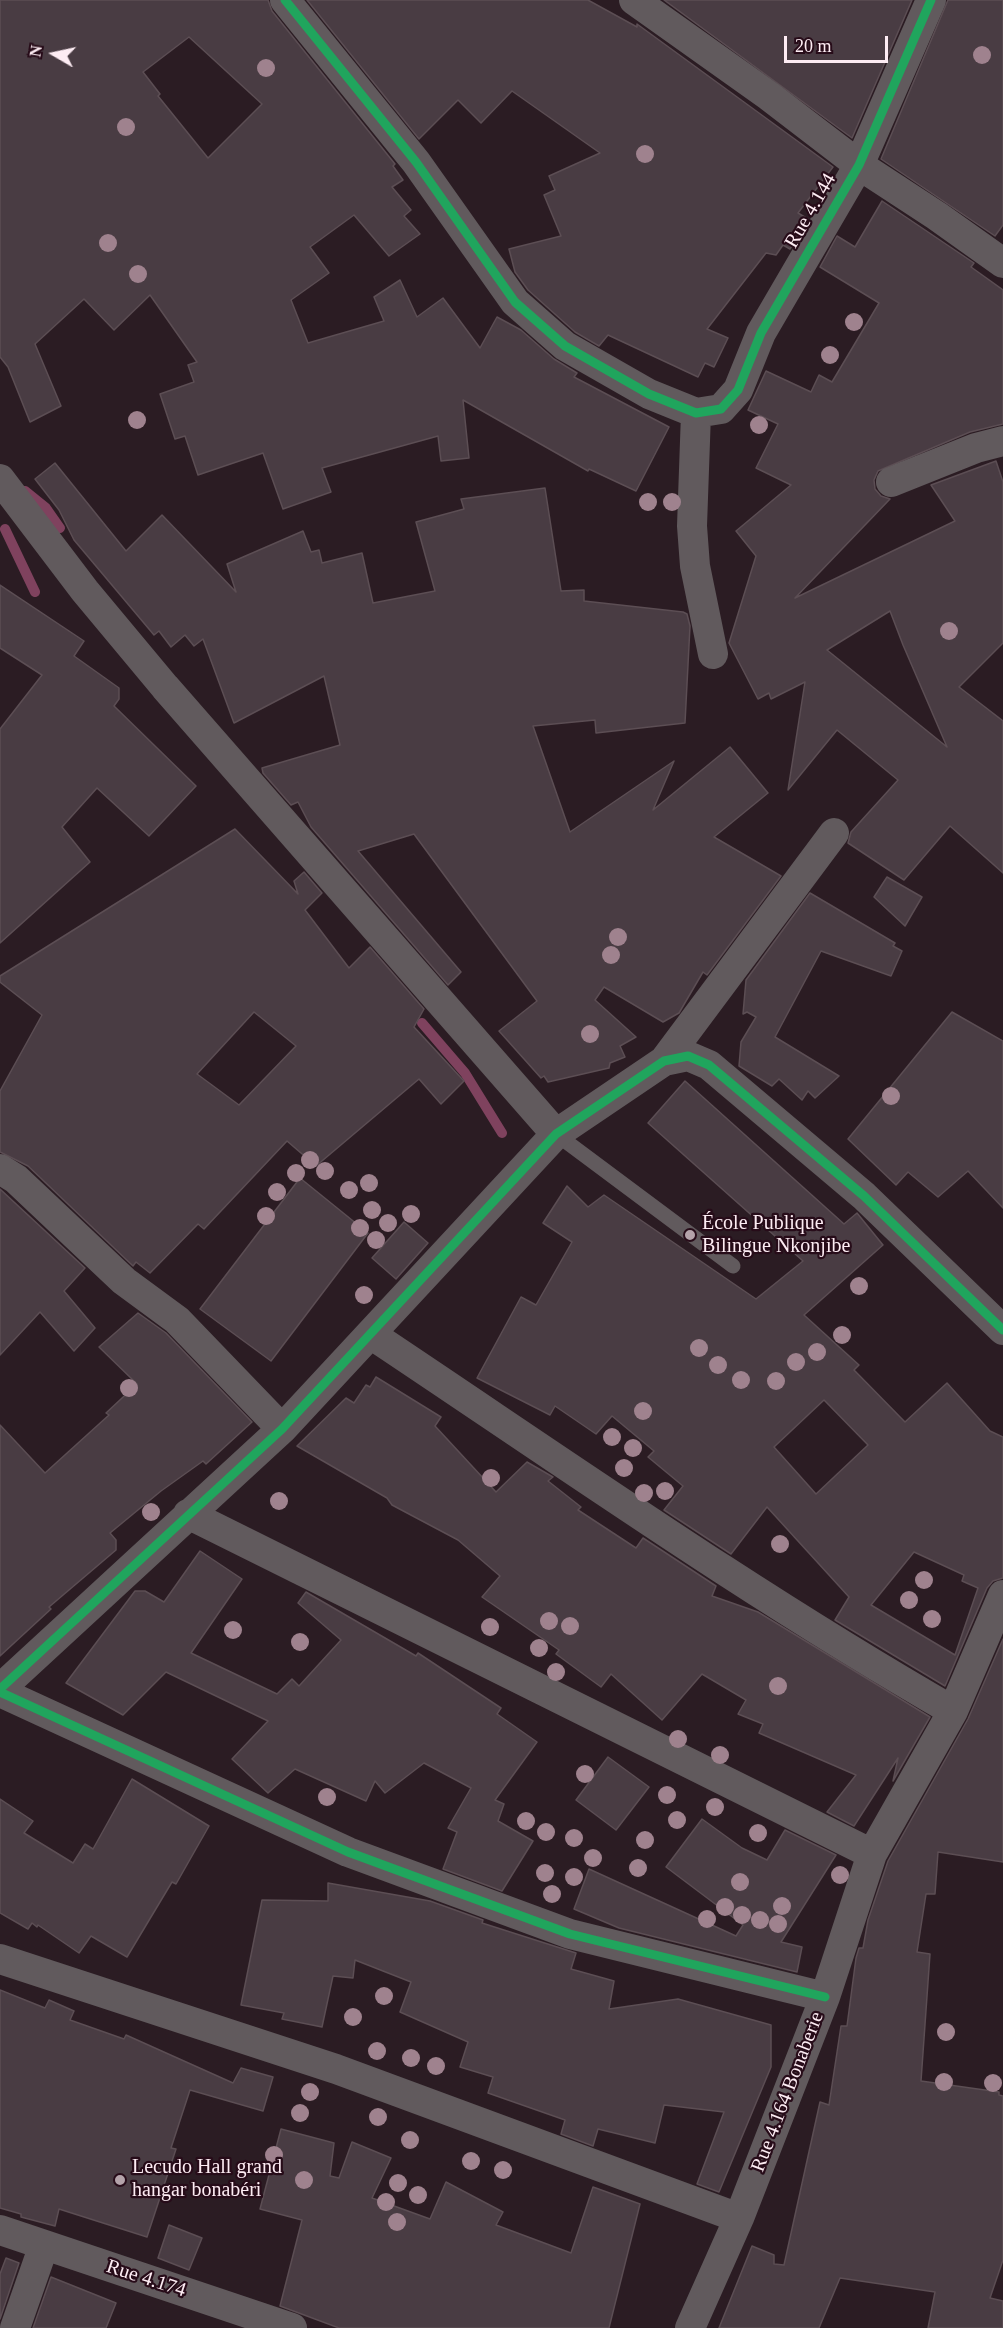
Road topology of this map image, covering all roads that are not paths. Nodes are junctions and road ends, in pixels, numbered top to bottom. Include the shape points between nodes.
1 (285, 0) edge
2 (634, 0) edge
3 (931, 0) edge
4 (859, 165) junction
5 (1003, 263) edge
6 (696, 412) junction
7 (1003, 441) edge
8 (0, 479) edge
9 (891, 482) dead end
10 (713, 654) dead end
11 (834, 833) dead end
12 (664, 1060) junction
13 (556, 1134) junction
14 (0, 1169) edge
15 (733, 1266) dead end
16 (1003, 1330) edge
17 (372, 1335) junction
18 (282, 1429) junction
19 (188, 1514) junction
20 (1003, 1595) edge
21 (0, 1690) edge
22 (953, 1711) junction
23 (872, 1854) junction
24 (0, 1959) edge
25 (825, 1997) junction
26 (739, 2218) junction
27 (0, 2230) edge
28 (44, 2246) junction
29 (15, 2328) edge
30 (292, 2328) edge
31 (690, 2328) edge

1 - 6 street via 416,162 515,302 565,346 649,394
2 - 4 street
3 - 4 street, Rue 4.144
4 - 5 street
4 - 6 street, Rue 4.144 via 761,333 738,390 721,409
6 - 10 street via 692,526 695,566
7 - 9 street
8 - 13 street via 85,591 165,687
11 - 12 street
12 - 13 street
12 - 16 street via 688,1056 709,1065 864,1196
13 - 15 lane
13 - 17 street
14 - 18 street via 16,1179 124,1281 177,1320
17 - 18 street
17 - 22 street via 716,1565
18 - 19 street
19 - 21 street
19 - 23 street
20 - 22 street, Rue 4.164 Bonaberie
21 - 25 street via 348,1852 570,1934
22 - 23 street, Rue 4.164 Bonaberie
23 - 25 street, Rue 4.164 Bonaberie
24 - 26 street via 336,2069
25 - 26 street, Rue 4.164 Bonaberie
26 - 31 street, Rue 4.164 Bonaberie
27 - 28 street, Rue 4.174
28 - 29 street
28 - 30 street, Rue 4.174

